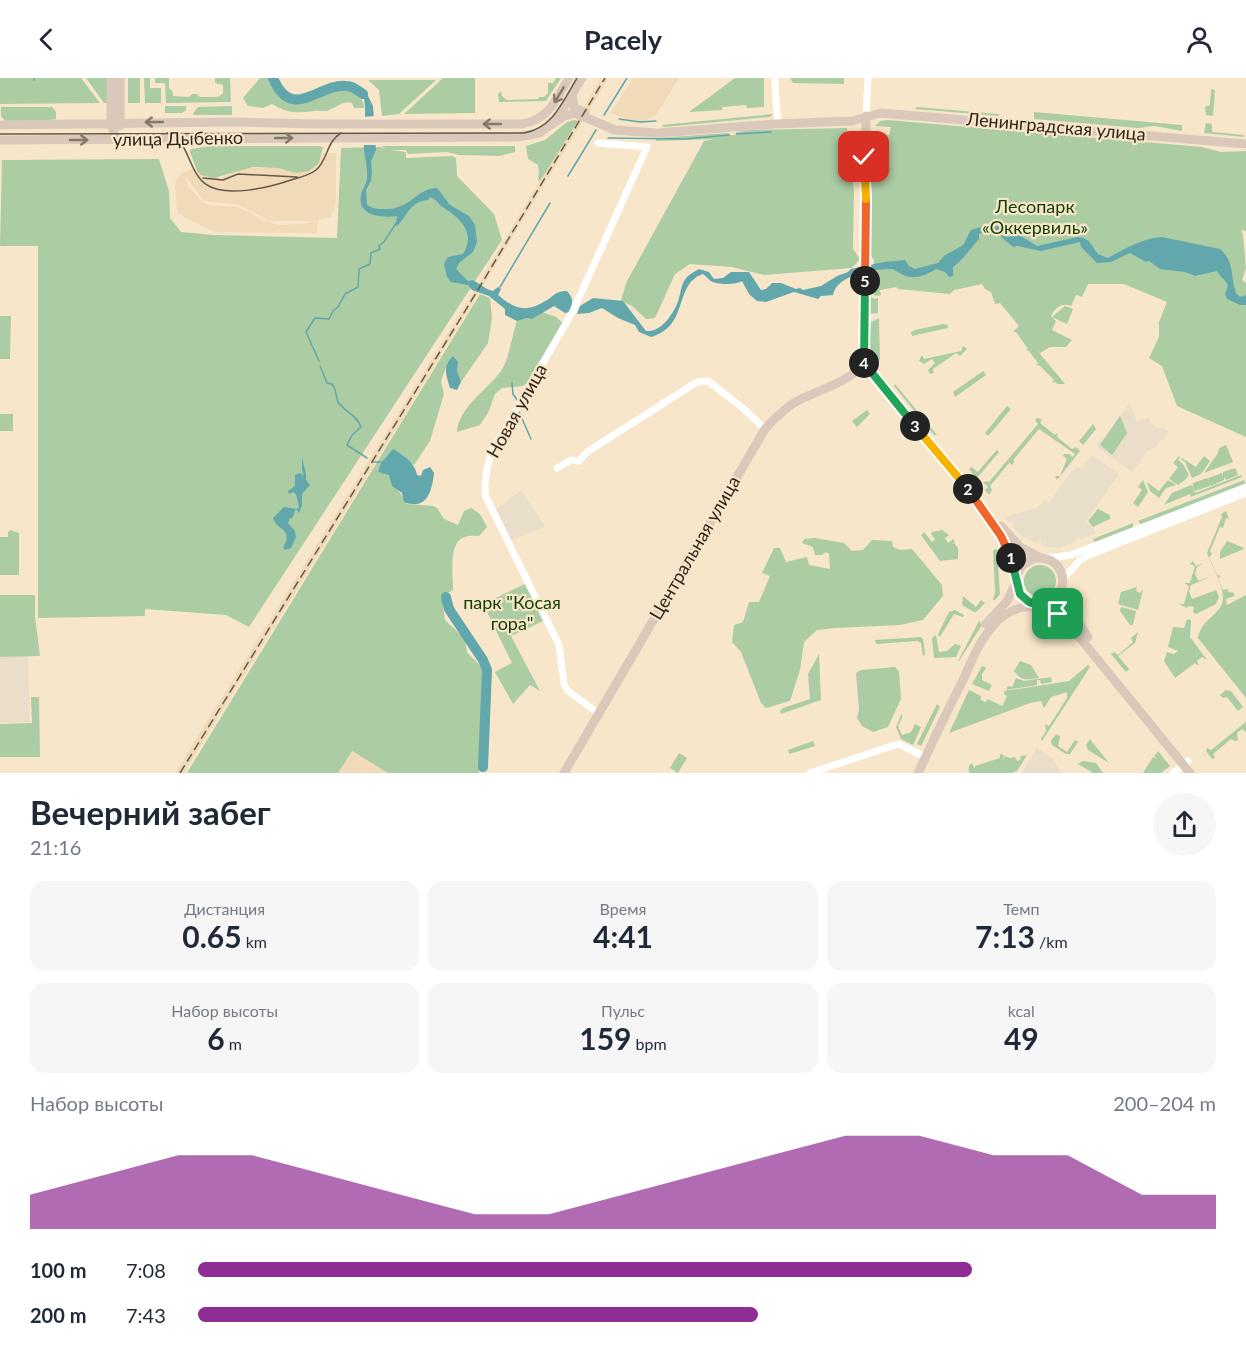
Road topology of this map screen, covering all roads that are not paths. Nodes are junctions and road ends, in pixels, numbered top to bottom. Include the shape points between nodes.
1 (111, 78) edge
2 (120, 78) edge
3 (569, 78) edge
4 (582, 78) edge
5 (774, 78) edge
6 (868, 78) edge
7 (573, 94) junction
8 (577, 112) junction
9 (866, 116) junction
10 (778, 121) junction
11 (555, 122) junction
12 (116, 123) junction
13 (0, 125) edge
14 (0, 140) edge
15 (116, 140) junction
16 (598, 142) dead end
17 (1246, 144) edge
18 (864, 363) junction
19 (858, 372) junction
20 (872, 374) junction
21 (765, 429) junction
22 (557, 468) dead end
23 (1246, 487) edge
24 (1246, 493) edge
25 (1041, 558) junction
26 (1063, 579) junction
27 (1016, 580) junction
28 (1061, 591) junction
29 (1037, 604) junction
30 (598, 713) junction
31 (923, 755) junction
32 (1185, 763) junction
33 (564, 773) edge
34 (810, 773) edge
35 (912, 773) edge
36 (918, 773) edge
37 (1173, 773) edge
38 (1190, 773) edge
39 (1197, 773) edge

1 - 12 street
2 - 12 street
3 -> 12 street, улица Дыбенко via 548,112 522,124
4 - 7 street
5 - 10 street
6 - 9 street
7 - 8 street
7 - 11 street
8 - 10 street, Ленинградская улица via 607,123 638,128
8 - 11 street
9 - 10 street, Ленинградская улица
9 - 17 street, Ленинградская улица via 912,115
9 - 18 street
15 -> 11 street, улица Дыбенко via 518,137 538,133
12 - 13 street, улица Дыбенко
12 - 15 street
14 -> 15 street, улица Дыбенко
16 - 30 street, Новая улица via 648,147 573,311 495,445 485,480 486,497 559,645 564,684 573,696
18 - 19 street
18 - 20 street
18 - 25 street via 879,374 947,455 1006,534
19 - 20 street
19 - 21 street, Центральная улица via 795,402
20 - 27 street via 964,484 1001,536
21 - 22 street via 708,381 697,382 587,452 579,461 571,460
21 - 30 street, Центральная улица
23 - 25 street via 1071,555
24 - 26 street via 1089,555
25 - 26 street via 1058,566
25 - 27 street via 1026,562
26 - 28 street
27 - 29 street via 1023,597
27 - 31 street via 1007,601 973,646
28 - 29 street via 1051,601
28 - 32 street via 1084,633
29 - 31 street via 1009,613 991,627
29 - 32 street via 1058,614 1074,630
30 - 33 street, Центральная улица
31 - 34 street via 898,744
31 - 35 street
31 - 36 street
32 - 37 street
32 - 38 street
32 - 39 street

